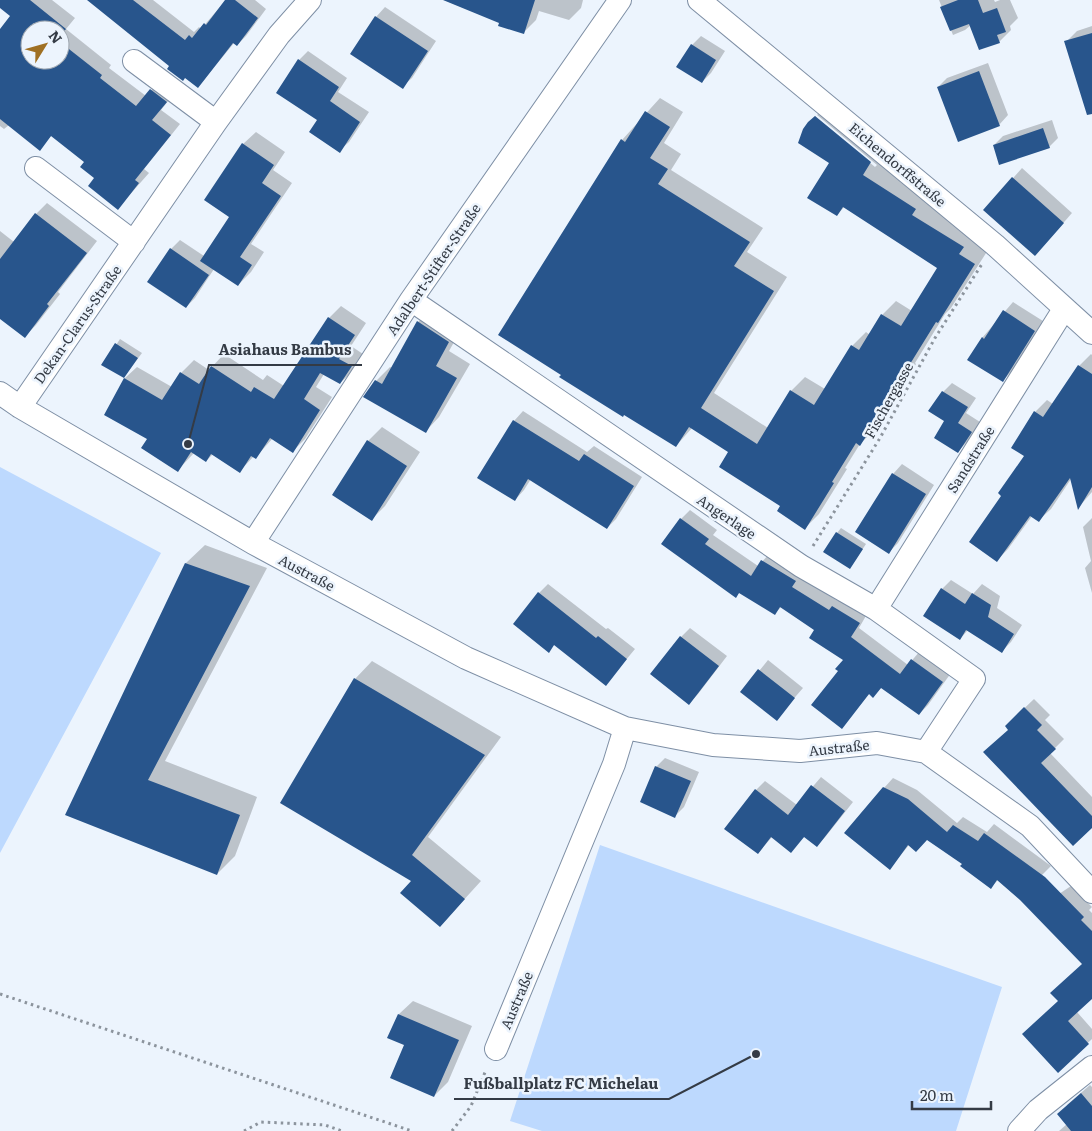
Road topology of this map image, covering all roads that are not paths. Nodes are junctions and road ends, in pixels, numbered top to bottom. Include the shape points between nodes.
1 (620, 0) edge
2 (699, 0) edge
3 (305, 1) edge
4 (134, 61) dead end
5 (216, 122) junction
6 (36, 168) dead end
7 (134, 242) junction
8 (411, 300) junction
9 (1064, 309) junction
10 (1092, 333) edge
11 (0, 393) edge
12 (20, 407) junction
13 (253, 543) junction
14 (876, 609) junction
15 (626, 728) junction
16 (926, 752) junction
17 (1092, 892) edge
18 (496, 1049) road end
19 (1092, 1066) edge
20 (1019, 1131) edge

1 - 8 street, Adalbert-Stifter-Straße
2 - 9 street, Eichendorffstraße via 995,244
3 - 5 street, Dekan-Clarus-Straße
4 - 5 street
5 - 7 street, Dekan-Clarus-Straße
6 - 7 street
7 - 12 street, Dekan-Clarus-Straße
8 - 13 street, Adalbert-Stifter-Straße
8 - 14 street, Angerlage via 801,566
9 - 10 street, Eichendorffstraße
9 - 14 street, Sandstraße
11 - 12 street, Austraße
12 - 13 street, Austraße
13 - 15 street, Austraße via 466,658
14 - 16 street, Angerlage via 974,679
15 - 16 street, Austraße via 713,745 800,751 876,743
15 - 18 street, Austraße
16 - 17 street, Austraße via 1030,826
19 - 20 street via 1038,1110

